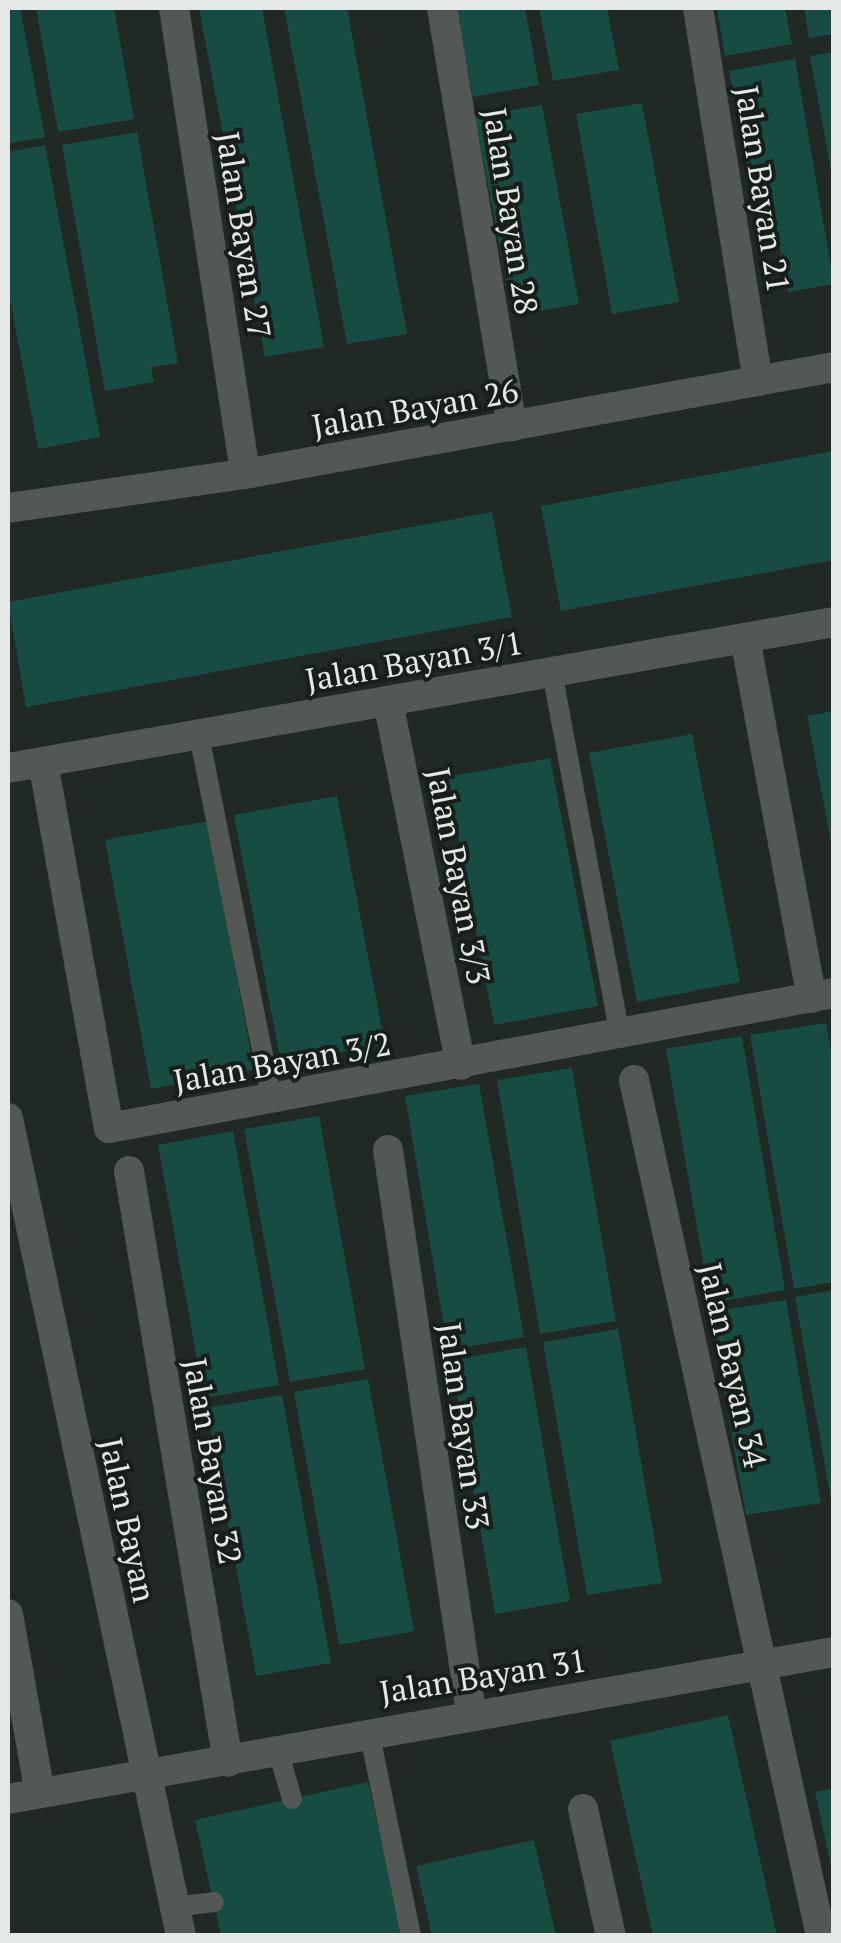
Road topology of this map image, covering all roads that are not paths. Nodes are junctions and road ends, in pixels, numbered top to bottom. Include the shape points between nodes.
1 (174, 8) edge
2 (442, 8) edge
3 (698, 8) edge
4 (834, 368) edge
5 (758, 381) junction
6 (512, 426) junction
7 (246, 474) junction
8 (8, 508) edge
9 (834, 622) edge
10 (745, 638) junction
11 (552, 672) junction
12 (388, 701) junction
13 (199, 735) junction
14 (43, 762) junction
15 (8, 768) edge
16 (823, 996) edge
17 (620, 1034) junction
18 (461, 1065) junction
19 (634, 1080) dead end
20 (272, 1100) junction
21 (8, 1118) edge
22 (388, 1150) dead end
23 (129, 1171) dead end
24 (8, 1614) edge
25 (834, 1652) edge
26 (765, 1666) junction
27 (16, 1712) edge
28 (471, 1712) junction
29 (369, 1730) junction
30 (277, 1747) junction
31 (228, 1762) junction
32 (145, 1772) junction
33 (40, 1793) junction
34 (8, 1799) edge
35 (292, 1799) dead end
36 (583, 1809) dead end
37 (214, 1902) dead end
38 (178, 1921) edge
39 (411, 1936) edge
40 (610, 1936) edge
41 (821, 1936) edge

1 - 7 street, Jalan Bayan 27
2 - 6 street, Jalan Bayan 28
3 - 5 street, Jalan Bayan 21
4 - 5 street, Jalan Bayan 26
5 - 6 street, Jalan Bayan 26
6 - 7 street, Jalan Bayan 26
7 - 8 street, Jalan Bayan 26
9 - 10 street, Jalan Bayan 3/1
10 - 11 street, Jalan Bayan 3/1
10 - 16 street
11 - 12 street, Jalan Bayan 3/1
11 - 17 lane
12 - 13 street, Jalan Bayan 3/1
12 - 18 street, Jalan Bayan 3/3
13 - 14 street, Jalan Bayan 3/1
13 - 20 lane
14 - 15 street, Jalan Bayan 3/1
14 - 20 street, Jalan Bayan 3/2 via 109,1128
16 - 17 street, Jalan Bayan 3/2
17 - 18 street, Jalan Bayan 3/2
18 - 20 street, Jalan Bayan 3/2
19 - 26 street, Jalan Bayan 34
21 - 32 street, Jalan Bayan
22 - 28 street, Jalan Bayan 33
23 - 31 street, Jalan Bayan 32
24 - 27 street
25 - 26 street, Jalan Bayan 31
26 - 28 street, Jalan Bayan 31
26 - 41 street, Jalan Bayan 34
27 - 33 street
28 - 29 street, Jalan Bayan 31
29 - 30 street, Jalan Bayan 31
29 - 39 lane
30 - 31 street, Jalan Bayan 31
30 - 35 lane
31 - 32 street, Jalan Bayan 31
32 - 33 street, Jalan Bayan 31
32 - 38 street, Jalan Bayan
33 - 34 street, Jalan Bayan 31
36 - 40 street
37 - 38 lane

